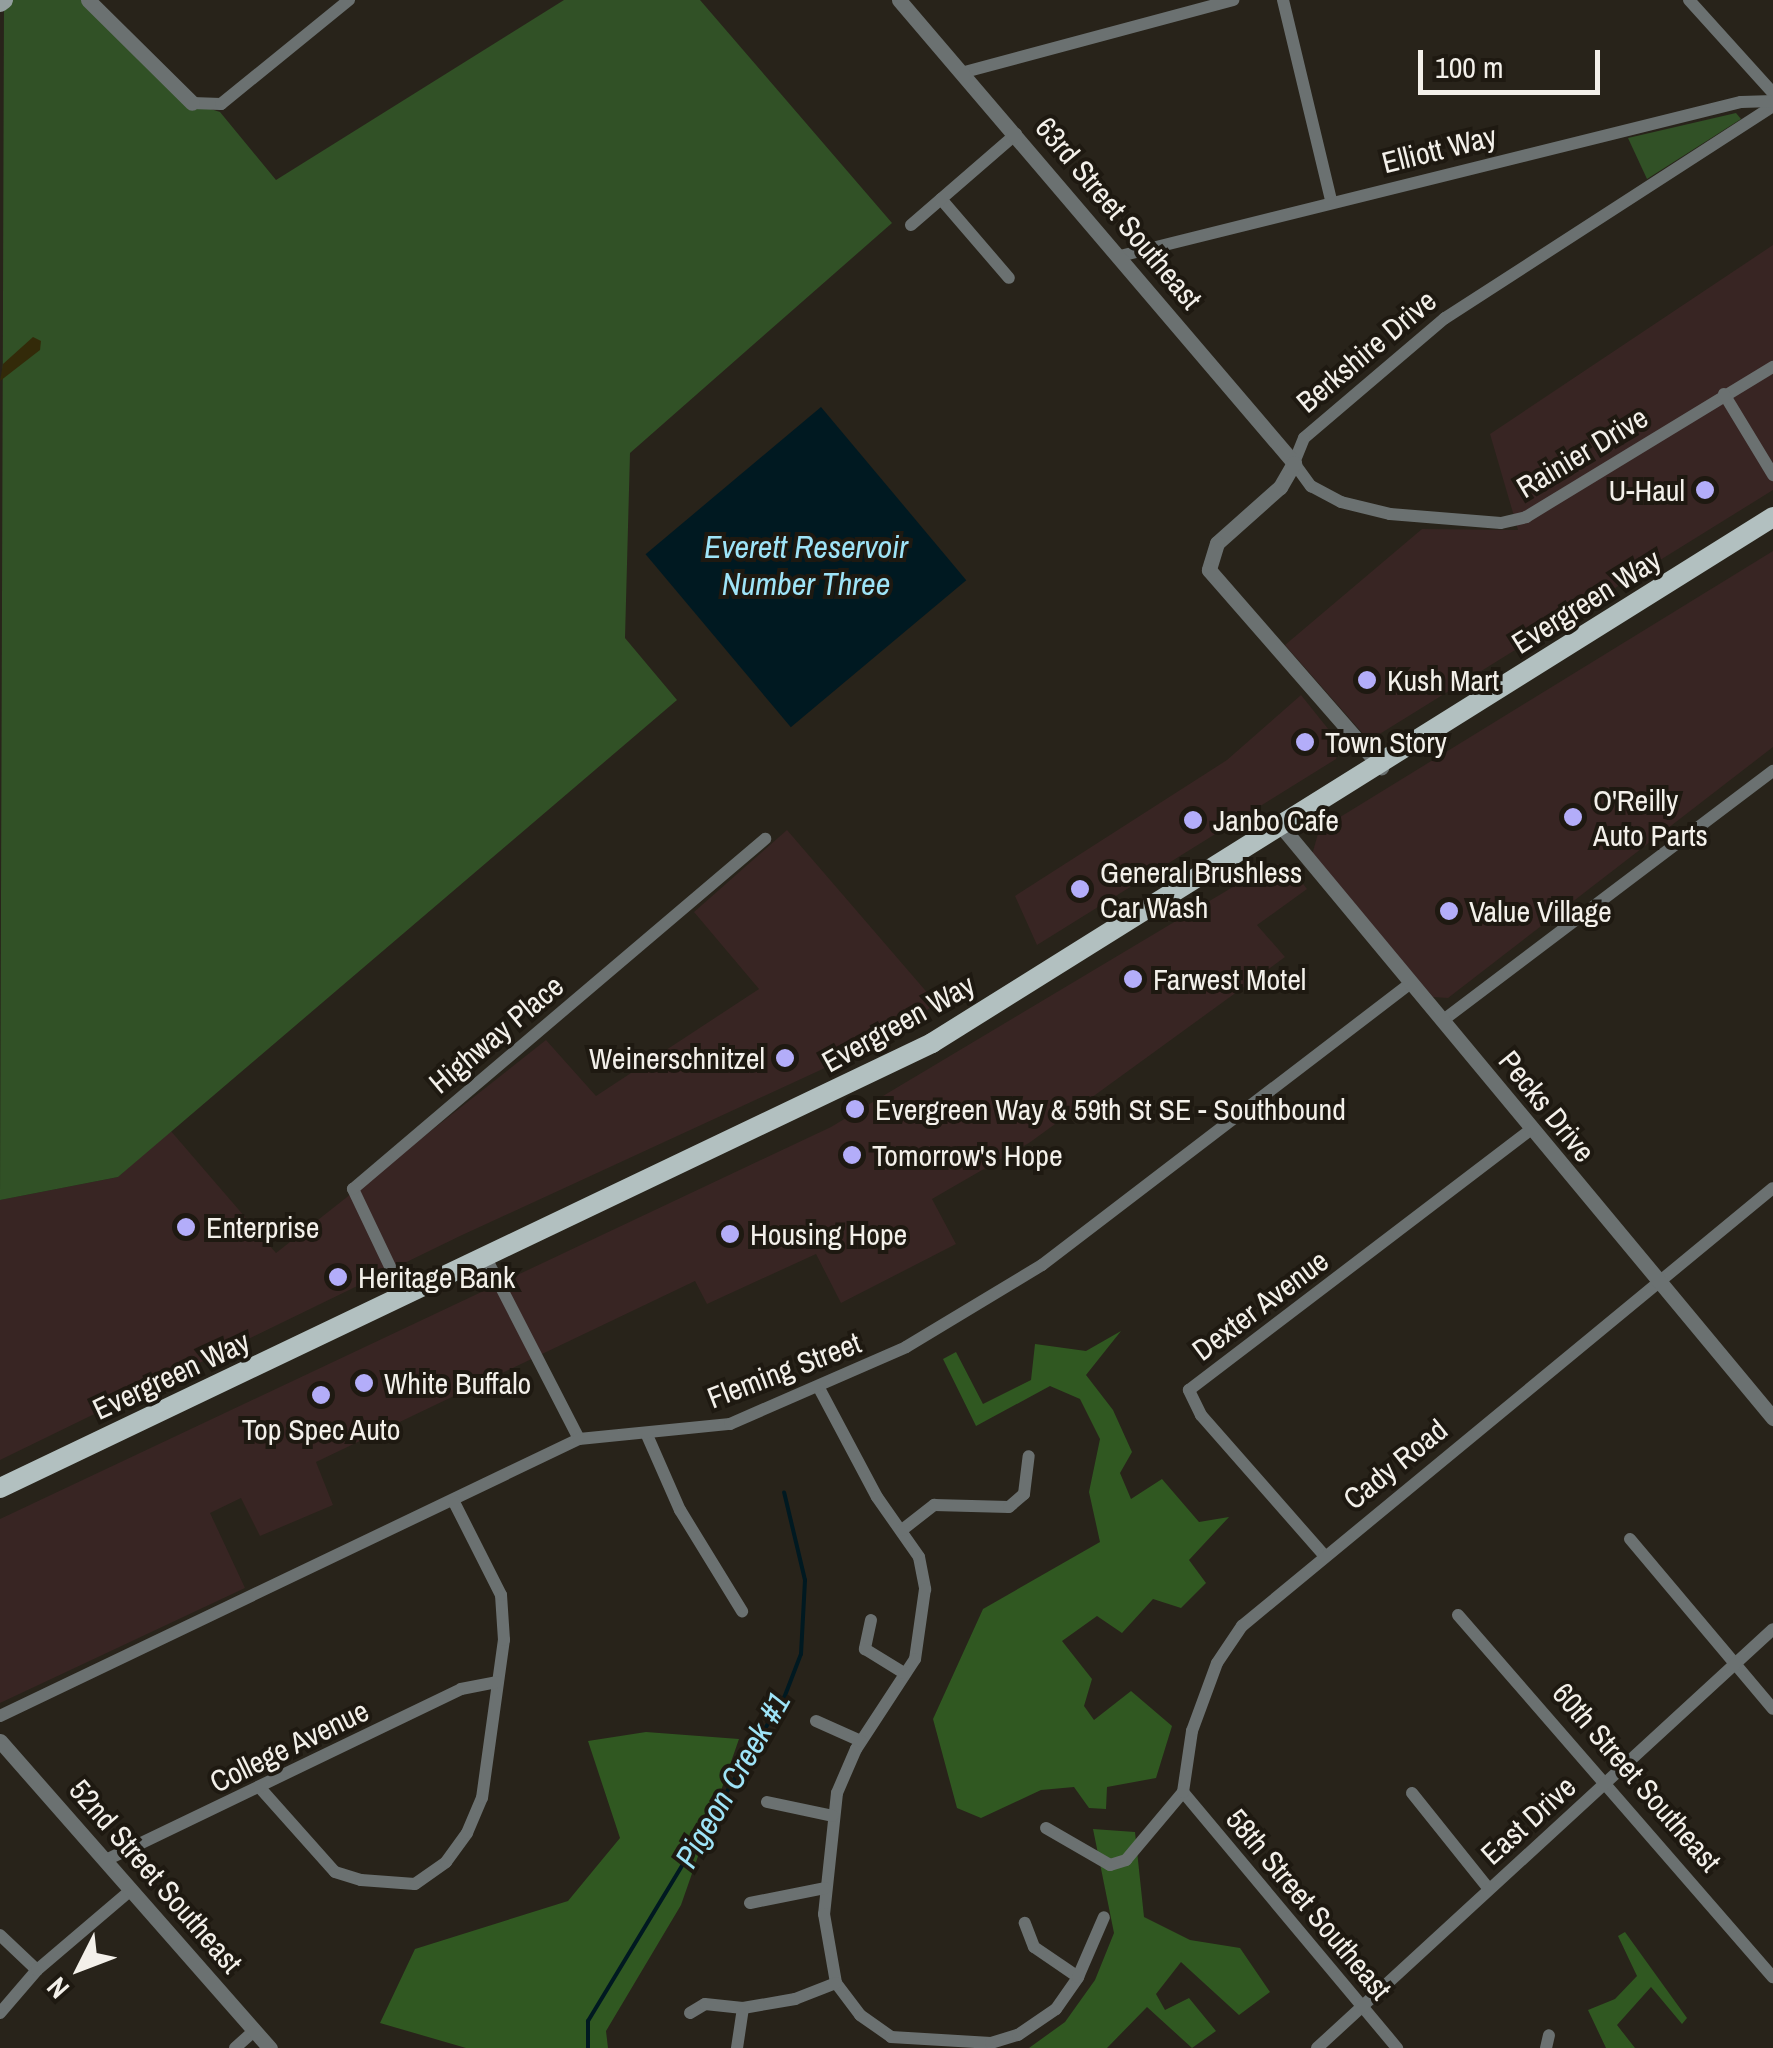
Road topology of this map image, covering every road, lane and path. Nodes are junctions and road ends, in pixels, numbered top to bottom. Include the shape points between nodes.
1 (88, 0) edge
2 (349, 0) edge
3 (899, 0) edge
4 (1233, 0) edge
5 (1282, 0) edge
6 (1689, 0) edge
7 (1210, 2) edge
8 (961, 73) junction
9 (1773, 93) edge
10 (192, 103) joint
11 (1773, 104) edge
12 (1016, 134) junction
13 (941, 199) junction
14 (1330, 200) junction
15 (911, 225) dead end
16 (1120, 256) junction
17 (1009, 278) dead end
18 (1773, 366) edge
19 (1724, 394) junction
20 (1294, 463) junction
21 (1773, 475) edge
22 (1773, 517) edge
23 (1381, 767) junction
24 (1773, 771) edge
25 (1280, 826) junction
26 (764, 839) dead end
27 (1410, 984) junction
28 (1442, 1021) junction
29 (1530, 1130) junction
30 (1773, 1188) edge
31 (486, 1258) junction
32 (1658, 1283) junction
33 (405, 1298) junction
34 (820, 1388) junction
35 (1773, 1418) edge
36 (646, 1435) junction
37 (579, 1439) junction
38 (1029, 1456) dead end
39 (0, 1488) edge
40 (454, 1502) junction
41 (902, 1530) junction
42 (1630, 1539) dead end
43 (1324, 1554) junction
44 (742, 1612) dead end
45 (1458, 1616) dead end
46 (871, 1620) dead end
47 (1773, 1629) edge
48 (1736, 1665) junction
49 (904, 1674) junction
50 (496, 1682) junction
51 (1773, 1709) edge
52 (0, 1716) edge
53 (816, 1721) dead end
54 (0, 1741) edge
55 (860, 1741) junction
56 (1607, 1781) junction
57 (261, 1789) junction
58 (1183, 1792) junction
59 (1412, 1793) dead end
60 (767, 1802) dead end
61 (832, 1816) junction
62 (1046, 1828) dead end
63 (106, 1860) junction
64 (825, 1888) junction
65 (1490, 1889) junction
66 (131, 1890) junction
67 (750, 1903) dead end
68 (1104, 1918) dead end
69 (1025, 1923) dead end
70 (0, 1935) edge
71 (37, 1970) junction
72 (1078, 1977) junction
73 (1773, 1977) edge
74 (836, 1983) junction
75 (1362, 2007) junction
76 (743, 2008) junction
77 (0, 2013) edge
78 (690, 2013) dead end
79 (254, 2030) junction
80 (889, 2042) edge
81 (235, 2048) edge
82 (270, 2048) edge
83 (737, 2048) edge
84 (1317, 2048) edge
85 (1397, 2048) edge

1 - 10 street
2 - 10 street via 222,104
3 - 8 street, 63rd Street Southeast
4 - 7 street
5 - 14 street
6 - 9 street
7 - 8 street
8 - 12 street, 63rd Street Southeast
11 - 14 street, Elliott Way via 1740,102
11 - 20 street, Berkshire Drive via 1445,318 1304,438
12 - 13 street
12 - 16 street, 63rd Street Southeast
13 - 15 street
13 - 17 street
14 - 16 street, Elliott Way
16 - 20 street, 63rd Street Southeast
18 - 19 street, Rainier Drive
19 - 20 street, Rainier Drive via 1526,517 1501,523 1390,514 1341,502 1311,486
19 - 21 street
20 - 23 street, Berkshire Drive via 1280,486 1217,543 1209,570
22 - 23 main road, Evergreen Way
23 - 25 main road, Evergreen Way
24 - 28 street
25 - 27 street, Pecks Drive
25 - 31 main road, Evergreen Way via 932,1043
26 - 33 street, Highway Place via 353,1188
27 - 28 street, Pecks Drive
27 - 34 street, Fleming Street via 1042,1265 975,1310
28 - 29 street, Pecks Drive
29 - 32 street, Pecks Drive
29 - 43 street, Dexter Avenue via 1190,1390 1202,1415
30 - 32 street, Cady Road
31 - 33 main road, Evergreen Way
31 - 37 street
32 - 35 street, Pecks Drive
32 - 43 street, Cady Road
33 - 39 main road, Evergreen Way
34 - 36 street, Fleming Street via 730,1424
34 - 41 street via 876,1497
36 - 37 street, Fleming Street
36 - 44 street via 680,1510
37 - 40 street, Fleming Street
38 - 41 street via 1024,1494 1009,1507 934,1505
40 - 50 street via 501,1594 504,1640
40 - 52 street, Fleming Street
41 - 49 street via 919,1557 924,1589 924,1625
42 - 48 street
43 - 58 street, Cady Road via 1242,1626 1217,1663 1192,1732
45 - 56 street, 60th Street Southeast
46 - 49 street via 865,1649
47 - 48 street, East Drive
48 - 51 street
48 - 56 street, East Drive
49 - 55 street
50 - 57 street, College Avenue via 461,1689
50 - 57 street via 482,1798 446,1862 415,1884 335,1872
53 - 55 street
54 - 63 street, 52nd Street Southeast
55 - 61 street
56 - 65 street, East Drive
56 - 73 street, 60th Street Southeast
57 - 63 street, College Avenue
58 - 62 street via 1126,1860 1110,1865
58 - 75 street, 58th Street Southeast
59 - 65 street
60 - 61 street
61 - 64 street
63 - 66 street, 52nd Street Southeast
64 - 67 street
64 - 74 street
65 - 75 street, East Drive
66 - 71 street
66 - 79 street, 52nd Street Southeast
68 - 72 street
69 - 72 street via 1034,1947
70 - 71 street
71 - 77 street
72 - 80 street via 1056,2009 1018,2035 991,2044
74 - 76 street via 812,1995
74 - 80 street
75 - 84 street, East Drive
75 - 85 street, 58th Street Southeast
76 - 78 street via 705,2004
76 - 83 street
79 - 81 street
79 - 82 street, 52nd Street Southeast

